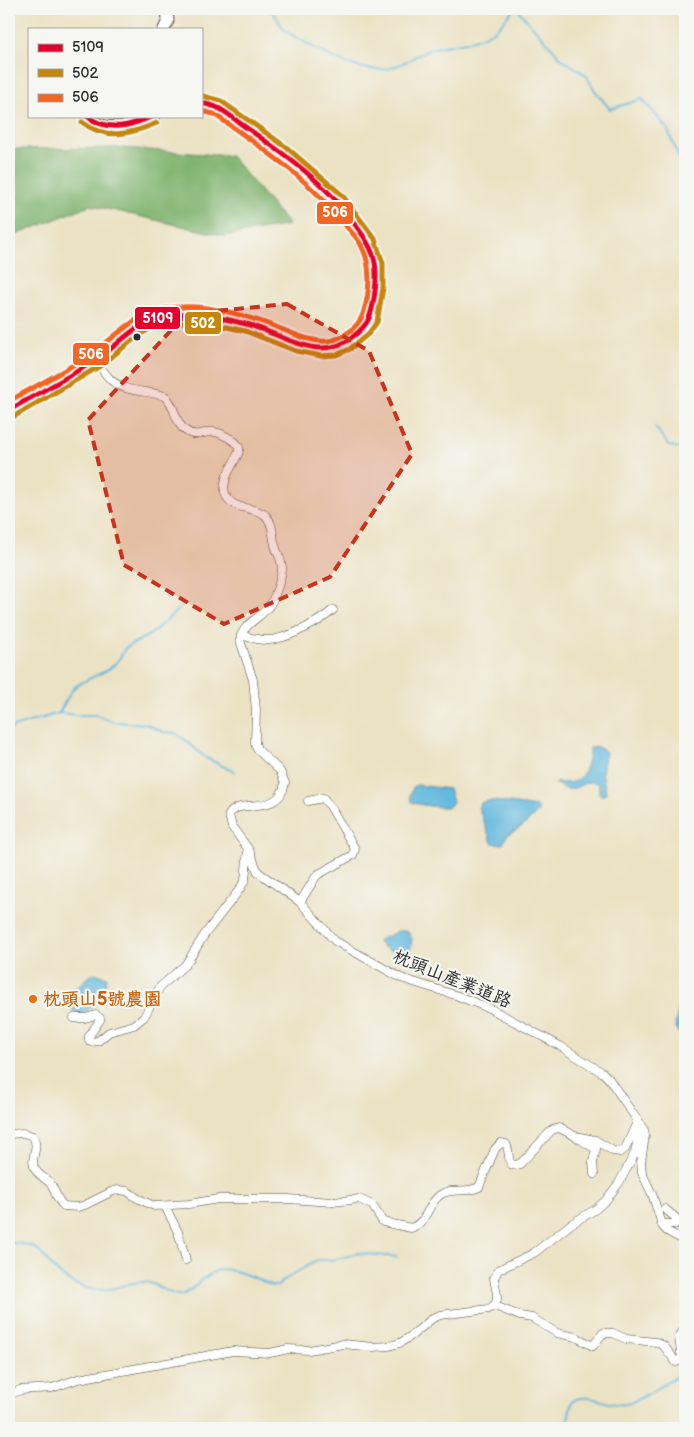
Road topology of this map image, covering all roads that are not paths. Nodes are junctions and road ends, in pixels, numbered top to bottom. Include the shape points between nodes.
1 (167, 9) edge
2 (164, 28) edge
3 (202, 103) edge
4 (90, 118) edge
5 (150, 118) edge
6 (96, 360) junction
7 (9, 410) edge
8 (333, 610) dead end
9 (241, 635) junction
10 (308, 801) dead end
11 (248, 849) junction
12 (300, 902) junction
13 (74, 1018) dead end
14 (639, 1122) junction
15 (9, 1134) edge
16 (575, 1136) junction
17 (594, 1174) dead end
18 (165, 1206) junction
19 (665, 1209) dead end
20 (662, 1224) junction
21 (685, 1241) edge
22 (186, 1260) dead end
23 (495, 1306) junction
24 (685, 1333) edge
25 (9, 1395) edge

1 - 2 main road
3 - 6 main road via 217,107 282,153 336,200 369,243 374,258 376,287 370,318 346,344 321,349 247,324 209,316 165,316 135,329
4 - 5 main road via 96,124 108,127 136,125
6 - 7 main road
6 - 9 street via 109,378 123,388 165,396 186,432 195,435 214,431 238,444 239,454 224,483 226,493 235,505 266,516 282,564 272,602
8 - 9 street via 316,622 276,639
9 - 11 street, 枕頭山產業道路 via 241,646 253,680 255,743 280,771 285,783 273,802 231,811 229,821
10 - 12 street via 323,798 330,806 354,849 354,855 316,875
11 - 12 street, 枕頭山產業道路 via 258,872
11 - 13 street via 245,880 240,890 204,934 186,964 160,987 140,1022 91,1042 90,1036 100,1018 96,1015
12 - 14 street, 枕頭山產業道路 via 335,940 349,950 401,978 492,1009 603,1073
14 - 16 street via 620,1152 595,1140
14 - 20 street, 枕頭山產業道路 via 645,1136 641,1168
14 - 23 street via 635,1153 606,1200 534,1253 498,1270 494,1278 498,1294
15 - 18 street via 33,1136 36,1141 36,1172 52,1186 64,1206 78,1207 113,1191 123,1190 154,1206
16 - 17 street via 596,1149
16 - 18 street via 559,1128 552,1130 516,1165 510,1163 506,1144 501,1143 479,1187 444,1193 433,1202 422,1222 411,1228 382,1222 372,1205 359,1199 333,1202 218,1199
18 - 22 street via 178,1232
19 - 20 street via 677,1220 673,1225
20 - 21 street via 667,1231
23 - 24 street via 532,1318 557,1333 576,1337 593,1346 607,1332 626,1339 656,1342 664,1346 676,1362 682,1360 679,1338 682,1332
23 - 25 street via 440,1315 400,1343 389,1346 343,1344 270,1353 233,1351 78,1379 52,1388 20,1390

